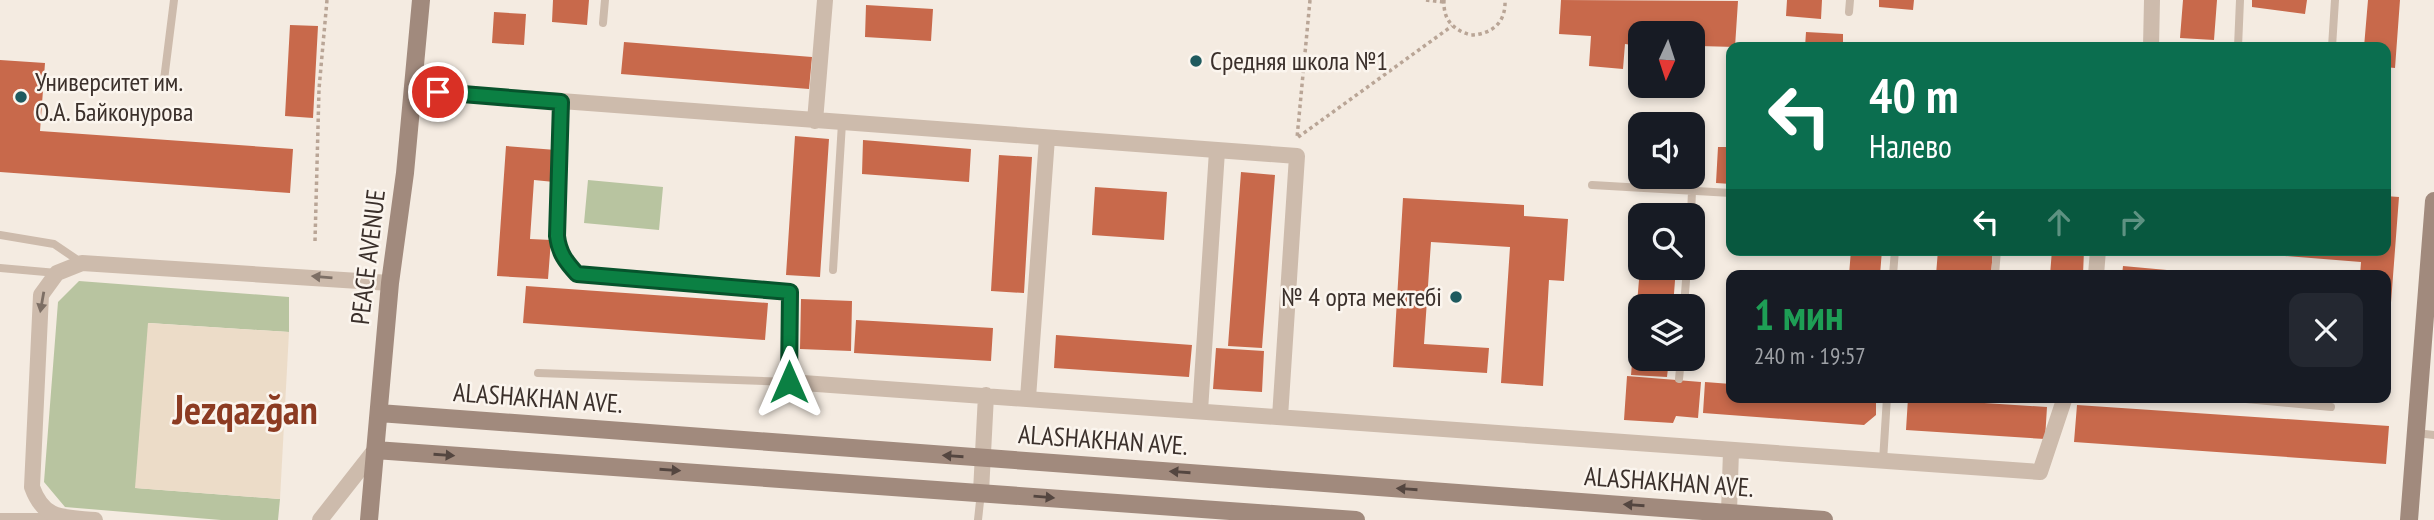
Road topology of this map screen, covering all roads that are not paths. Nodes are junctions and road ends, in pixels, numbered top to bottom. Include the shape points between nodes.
1 (174, 0) edge
2 (421, 0) edge
3 (605, 0) edge
4 (825, 0) edge
5 (1850, 0) edge
6 (2152, 0) edge
7 (2240, 0) edge
8 (2335, 0) edge
9 (1849, 12) dead end
10 (603, 23) dead end
11 (2151, 42) edge
12 (2238, 42) edge
13 (2332, 42) edge
14 (164, 80) dead end
15 (414, 90) junction
16 (561, 102) junction
17 (815, 121) junction
18 (842, 122) junction
19 (1047, 138) junction
20 (1217, 150) junction
21 (1592, 185) dead end
22 (1692, 191) junction
23 (1726, 193) edge
24 (2434, 201) edge
25 (1691, 203) edge
26 (0, 236) edge
27 (82, 263) junction
28 (0, 268) edge
29 (832, 270) dead end
30 (57, 273) junction
31 (390, 283) junction
32 (1680, 371) edge
33 (538, 373) dead end
34 (1679, 379) dead end
35 (789, 382) junction
36 (986, 395) junction
37 (1028, 398) junction
38 (1887, 403) edge
39 (2063, 403) edge
40 (2289, 403) edge
41 (2331, 407) dead end
42 (1200, 411) junction
43 (379, 412) junction
44 (1280, 417) junction
45 (2425, 434) edge
46 (375, 450) junction
47 (1731, 452) junction
48 (984, 458) junction
49 (1883, 461) junction
50 (981, 492) junction
51 (1199, 514) edge
52 (1729, 516) edge
53 (0, 517) edge
54 (54, 517) junction
55 (95, 520) edge
56 (320, 520) edge
57 (369, 520) edge
58 (978, 520) edge
59 (1356, 520) edge
60 (1824, 520) edge
61 (2409, 520) edge

1 - 14 lane
2 - 15 main road, PEACE AVENUE
3 - 10 lane
4 - 17 street
5 - 9 lane
6 - 11 street
7 - 12 lane
8 - 13 lane
15 - 16 street
15 - 31 main road, PEACE AVENUE
16 - 17 street
16 - 35 street via 558,247 577,274 790,292
17 - 18 street
18 - 19 street
18 - 29 lane
19 - 20 street
19 - 37 street
20 - 42 street
20 - 44 street via 1297,156
21 - 22 lane
22 - 23 lane
22 - 25 lane
24 - 45 main road
26 - 27 lane via 54,244
27 - 30 street
31 -> 27 street
28 - 30 lane
30 -> 54 street via 41,295 32,487 39,506
31 - 43 main road, PEACE AVENUE
32 - 34 lane
33 - 35 lane
35 - 36 street
36 - 37 street
36 - 48 street
37 - 42 street
38 - 49 lane
39 - 49 street via 2040,472
40 - 41 lane
42 - 44 street
43 - 46 main road, PEACE AVENUE
48 -> 43 main road, ALASHAKHAN AVE.
44 - 47 street
45 - 61 main road
46 -> 50 main road
46 - 56 street
46 - 57 main road, PEACE AVENUE
47 - 49 street
47 - 52 street
48 - 50 street
52 -> 48 main road, ALASHAKHAN AVE.
50 -> 51 main road
50 - 58 lane
51 - 59 main road
52 - 60 main road, ALASHAKHAN AVE.
53 - 54 lane
54 - 55 street

